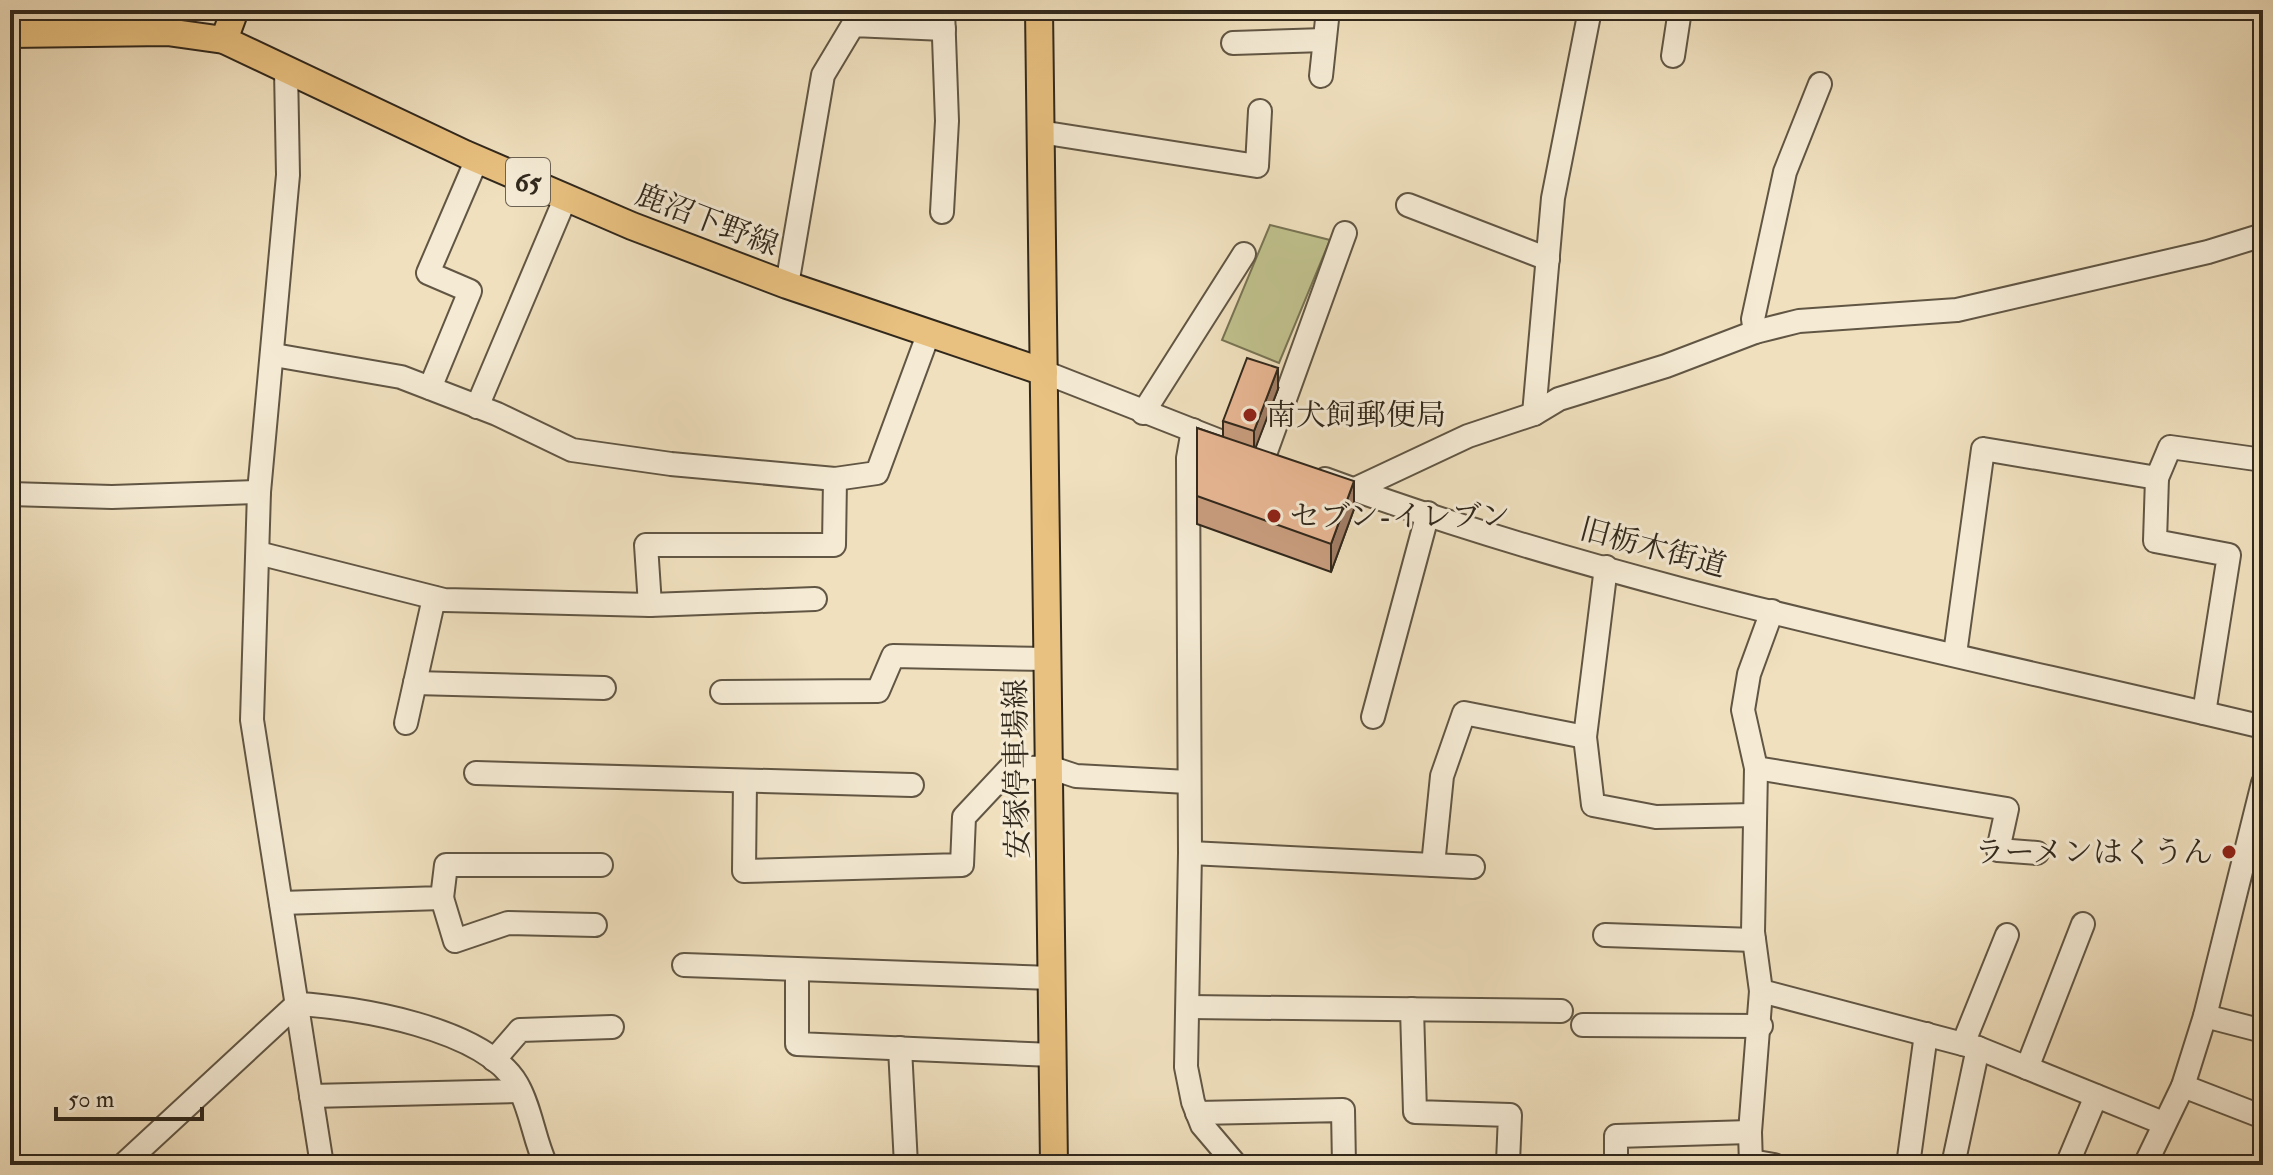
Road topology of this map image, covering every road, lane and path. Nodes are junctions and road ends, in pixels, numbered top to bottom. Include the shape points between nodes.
1 (235, 10) edge
2 (1039, 10) edge
3 (1328, 10) edge
4 (1590, 10) edge
5 (1680, 10) edge
6 (943, 20) edge
7 (10, 34) edge
8 (224, 40) junction
9 (1324, 40) junction
10 (1233, 43) dead end
11 (1673, 56) dead end
12 (286, 70) junction
13 (1321, 76) dead end
14 (1820, 84) dead end
15 (1260, 111) dead end
16 (1040, 132) junction
17 (477, 159) junction
18 (565, 199) junction
19 (1408, 205) dead end
20 (942, 212) dead end
21 (1345, 233) dead end
22 (2263, 235) edge
23 (1244, 254) dead end
24 (1548, 259) junction
25 (787, 285) junction
26 (1755, 332) junction
27 (928, 335) junction
28 (274, 355) junction
29 (1044, 372) junction
30 (430, 388) junction
31 (477, 407) junction
32 (1143, 413) junction
33 (1534, 414) junction
34 (1193, 430) junction
35 (2263, 460) edge
36 (1308, 473) edge
37 (2157, 478) junction
38 (835, 479) junction
39 (1353, 490) junction
40 (259, 492) junction
41 (10, 494) edge
42 (1428, 513) junction
43 (258, 553) junction
44 (1606, 567) junction
45 (434, 598) junction
46 (815, 599) dead end
47 (650, 605) junction
48 (1772, 611) junction
49 (1955, 654) junction
50 (1047, 659) junction
51 (415, 683) junction
52 (604, 688) dead end
53 (722, 692) dead end
54 (2204, 713) junction
55 (1373, 717) dead end
56 (406, 723) dead end
57 (2263, 727) edge
58 (1585, 737) junction
59 (1049, 767) junction
60 (1756, 768) junction
61 (476, 773) dead end
62 (745, 781) junction
63 (1188, 782) junction
64 (2263, 783) edge
65 (912, 785) dead end
66 (1755, 815) junction
67 (1190, 853) junction
68 (2037, 853) dead end
69 (601, 865) dead end
70 (1433, 865) junction
71 (1473, 867) dead end
72 (442, 898) junction
73 (281, 903) junction
74 (2083, 924) dead end
75 (595, 925) dead end
76 (1605, 935) dead end
77 (2007, 935) dead end
78 (1754, 940) junction
79 (684, 965) dead end
80 (797, 970) junction
81 (1052, 978) junction
82 (1761, 991) junction
83 (297, 1004) junction
84 (1189, 1007) junction
85 (1412, 1009) junction
86 (1561, 1011) dead end
87 (2205, 1016) junction
88 (1583, 1025) dead end
89 (1761, 1026) junction
90 (612, 1027) dead end
91 (2263, 1031) edge
92 (1926, 1034) junction
93 (1971, 1046) junction
94 (900, 1048) junction
95 (1053, 1055) junction
96 (494, 1060) junction
97 (2027, 1068) junction
98 (2183, 1086) junction
99 (519, 1091) junction
100 (311, 1096) junction
101 (2096, 1096) junction
102 (1197, 1113) junction
103 (2263, 1117) edge
104 (2163, 1123) junction
105 (1750, 1132) junction
106 (1508, 1162) dead end
107 (1751, 1163) edge
108 (123, 1165) edge
109 (322, 1165) edge
110 (546, 1165) edge
111 (906, 1165) edge
112 (1054, 1165) edge
113 (1236, 1165) edge
114 (1344, 1165) edge
115 (1616, 1165) edge
116 (1774, 1165) edge
117 (1908, 1165) edge
118 (1953, 1165) edge
119 (2067, 1165) edge
120 (2145, 1165) edge

1 - 8 main road
2 - 16 main road
3 - 9 street
4 - 24 street via 1553,198
5 - 11 street
6 - 20 street via 947,121
6 - 25 street via 853,25 823,75
7 - 8 main road, 鹿沼下野線 / 65 via 167,32
8 - 12 main road, 鹿沼下野線 / 65
9 - 10 street
9 - 13 street
12 - 17 main road, 鹿沼下野線 / 65
12 - 28 street via 288,175
14 - 26 street via 1785,172 1753,319
15 - 16 street via 1257,166
16 - 29 main road
17 - 18 main road, 鹿沼下野線 / 65
17 - 30 street via 428,273 470,291
18 - 25 main road, 鹿沼下野線 / 65
18 - 31 street
19 - 24 street
21 - 34 street via 1271,460
22 - 26 street via 1957,310 1799,321
23 - 32 street
24 - 33 street
25 - 27 main road, 鹿沼下野線 / 65
26 - 33 street via 1559,399
27 - 29 main road, 鹿沼下野線 / 65
27 - 38 street via 877,473
28 - 30 street via 401,377
28 - 40 street
29 - 32 street
29 - 50 main road, 安塚停車場線
30 - 31 street
31 - 38 street via 572,450
32 - 34 street
33 - 39 street via 1468,436
34 - 63 street via 1188,458
35 - 37 street via 2170,447
36 - 39 street, 旧栃木街道
37 - 49 street via 1983,449
37 - 54 street via 2155,541 2229,555
38 - 47 street via 834,545 646,545
39 - 42 street, 旧栃木街道
40 - 41 street
40 - 43 street
42 - 44 street, 旧栃木街道
42 - 55 street
43 - 45 street
43 - 73 street via 252,720
44 - 48 street, 旧栃木街道
44 - 58 street
45 - 47 street
45 - 51 street
46 - 47 street
48 - 49 street, 旧栃木街道
48 - 60 street via 1749,674 1743,710
49 - 54 street, 旧栃木街道
50 - 53 street via 893,656 878,691
50 - 59 main road, 安塚停車場線
51 - 52 street
51 - 56 street
54 - 57 street, 旧栃木街道
58 - 66 street via 1593,805 1656,817
58 - 70 street via 1464,713 1442,776
59 - 62 street via 1009,769 964,817 962,865 744,871
59 - 63 street via 1076,776
59 - 81 main road, 安塚停車場線
60 - 66 street
60 - 68 street via 2007,809 1998,850
61 - 62 street
62 - 65 street
63 - 67 street
64 - 87 street
66 - 78 street
67 - 70 street
67 - 84 street
69 - 72 street via 446,865
70 - 71 street
72 - 73 street
72 - 75 street via 455,941 508,923
73 - 83 street
74 - 97 street
76 - 78 street
77 - 93 street
78 - 82 street
79 - 80 street
80 - 81 street
80 - 94 street via 797,1044
81 - 95 main road, 安塚停車場線
82 - 89 street
82 - 92 street
83 - 96 street via 343,1006 452,1037
83 - 100 street
83 - 108 street
84 - 85 street
84 - 102 street via 1186,1067
85 - 86 street
85 - 106 street via 1415,1112 1510,1115
87 - 91 street
87 - 98 street
88 - 89 street
89 - 105 street
90 - 96 street via 520,1030
92 - 93 street
92 - 117 street
93 - 97 street
93 - 118 street
94 - 95 street
94 - 111 street
95 - 112 main road, 安塚停車場線
96 - 99 street
97 - 101 street
98 - 103 street
98 - 104 street
99 - 100 street
99 - 110 street
100 - 109 street
101 - 104 street
101 - 119 street
102 - 113 street
102 - 114 street via 1343,1110
104 - 120 street
105 - 107 street
105 - 115 street via 1616,1136
107 - 116 street

